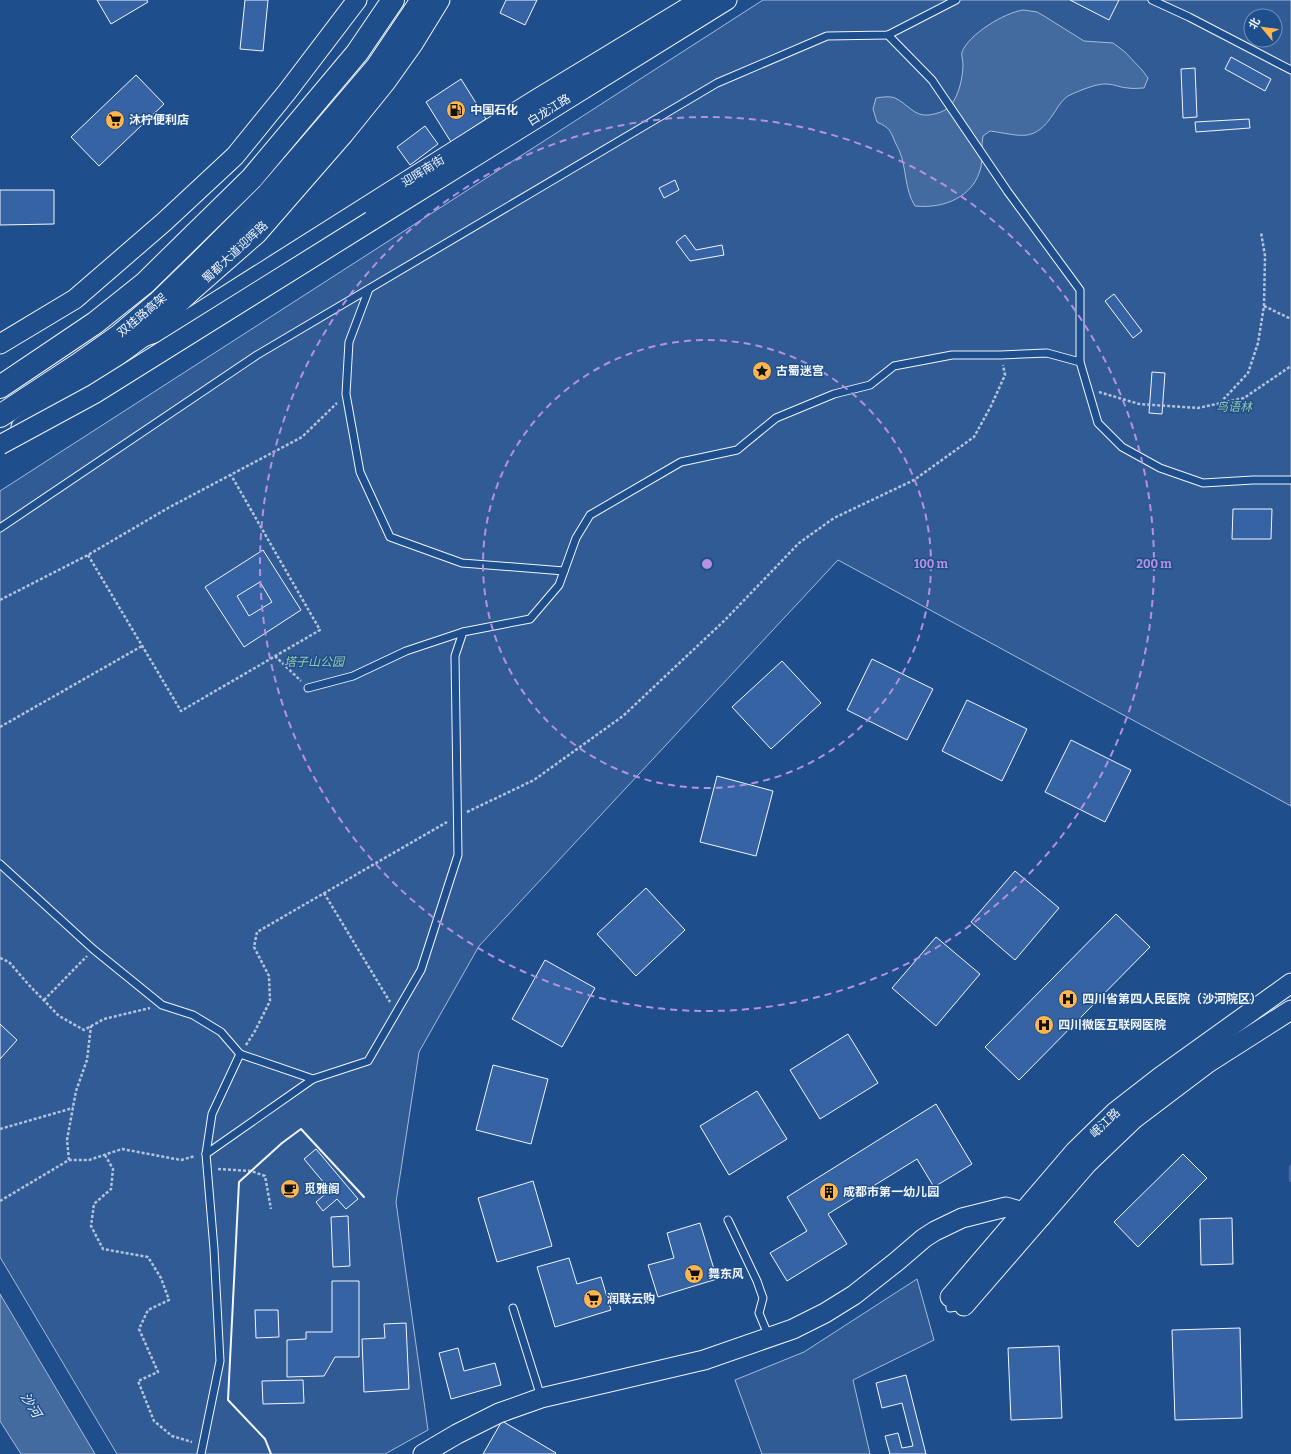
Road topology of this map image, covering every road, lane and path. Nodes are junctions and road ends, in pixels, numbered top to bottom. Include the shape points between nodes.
1 (357, 0) edge
2 (393, 0) edge
3 (422, 0) edge
4 (440, 0) edge
5 (700, 0) edge
6 (727, 0) edge
7 (956, 0) edge
8 (1152, 0) edge
9 (888, 35) junction
10 (382, 60) junction
11 (1291, 70) edge
12 (1261, 232) dead end
13 (369, 289) junction
14 (1264, 306) junction
15 (1291, 319) edge
16 (143, 337) junction
17 (0, 344) edge
18 (1001, 355) junction
19 (1080, 362) junction
20 (1291, 366) edge
21 (0, 387) edge
22 (1088, 388) junction
23 (346, 394) junction
24 (1220, 403) junction
25 (0, 416) edge
26 (0, 442) edge
27 (0, 445) edge
28 (231, 475) junction
29 (1291, 480) edge
30 (0, 528) edge
31 (88, 555) junction
32 (564, 571) junction
33 (0, 600) edge
34 (463, 632) junction
35 (142, 646) junction
36 (275, 656) junction
37 (308, 688) joint
38 (0, 728) edge
39 (457, 816) junction
40 (0, 864) edge
41 (324, 893) junction
42 (94, 949) junction
43 (0, 958) edge
44 (1291, 983) edge
45 (44, 1000) junction
46 (162, 1004) junction
47 (1291, 1010) edge
48 (396, 1013) junction
49 (91, 1026) junction
50 (240, 1054) junction
51 (312, 1079) junction
52 (73, 1108) junction
53 (0, 1129) edge
54 (206, 1154) junction
55 (105, 1155) junction
56 (69, 1160) junction
57 (207, 1168) junction
58 (0, 1201) edge
59 (271, 1209) dead end
60 (1023, 1212) junction
61 (1041, 1217) junction
62 (728, 1220) dead end
63 (513, 1308) dead end
64 (769, 1337) junction
65 (541, 1398) junction
66 (204, 1440) junction
67 (201, 1454) edge
68 (423, 1454) edge

1 - 17 street via 235,156 75,299
2 - 21 highway, 双桂路高架 via 356,53 252,178 144,283 95,323
3 - 10 highway
4 - 10 street
4 - 16 street, 蜀都大道迎晖路 via 386,82 257,234
5 - 16 street, 迎晖南街 via 535,100 187,320
6 - 27 street, 白龙江路, bridge via 94,394
7 - 9 lane
8 - 11 lane
9 - 13 lane via 826,36 717,83
9 - 19 lane via 932,80 1008,192 1080,290
10 - 25 highway, 双桂路高架 via 268,194 159,302 79,364
12 - 14 path via 1265,256
13 - 23 lane via 349,342
13 - 30 lane via 257,355
14 - 15 path
14 - 24 path via 1258,344 1248,373
16 - 26 street, 蜀都大道迎晖路
18 - 19 lane via 1048,353
18 - 32 lane via 952,355 894,366 870,385 834,394 776,418 737,450 681,462 590,515 576,538
18 - 39 path via 1005,375 974,437 914,480 834,518 799,543 725,620 623,716 534,780
19 - 22 lane
20 - 24 path via 1244,398
22 - 24 path via 1138,404 1198,408
22 - 29 lane via 1098,424 1122,447 1160,468 1203,482
23 - 28 path via 302,437
23 - 32 lane via 360,472 390,537 462,563
28 - 31 path
28 - 36 path via 320,630
31 - 33 path
31 - 35 path
32 - 34 lane via 559,585 530,619
34 - 37 lane via 406,651 353,676
34 - 39 lane via 455,656
35 - 36 path via 181,711
35 - 38 path
36 - 37 path
39 - 41 path
39 - 48 lane via 458,855 421,970
40 - 42 lane
41 - 48 path
41 - 50 path via 257,932 254,947 270,976 270,1001
42 - 45 path
42 - 46 lane
43 - 45 path via 9,962
44 - 60 street, 岷江路 via 1115,1112 1075,1151
45 - 49 path via 59,1016 84,1030
46 - 49 path via 104,1019
46 - 50 lane via 193,1015 221,1032
47 - 61 street, 岷江路 via 1208,1063 1134,1119 1086,1164
48 - 51 lane via 368,1061
49 - 52 path via 87,1060
50 - 51 lane
50 - 54 lane via 212,1114
51 - 54 lane
52 - 53 path
52 - 56 path via 67,1140
54 - 55 path via 181,1160 122,1149
54 - 57 lane
55 - 56 path via 89,1160
55 - 66 path via 113,1169 111,1189 94,1204 91,1226 103,1249 148,1257 161,1278 169,1300 148,1310 139,1329 158,1372 138,1381 154,1421 172,1436 194,1443
56 - 58 path
57 - 59 path via 251,1171 265,1176
57 - 66 lane via 220,1361
60 - 61 street
60 - 61 street, 岷江路 via 957,1301
60 - 64 street via 1006,1207 962,1218 935,1231 854,1295 793,1329
62 - 64 lane via 763,1298 759,1313
63 - 65 lane
64 - 65 street via 704,1360
65 - 68 street via 499,1413
66 - 67 lane

